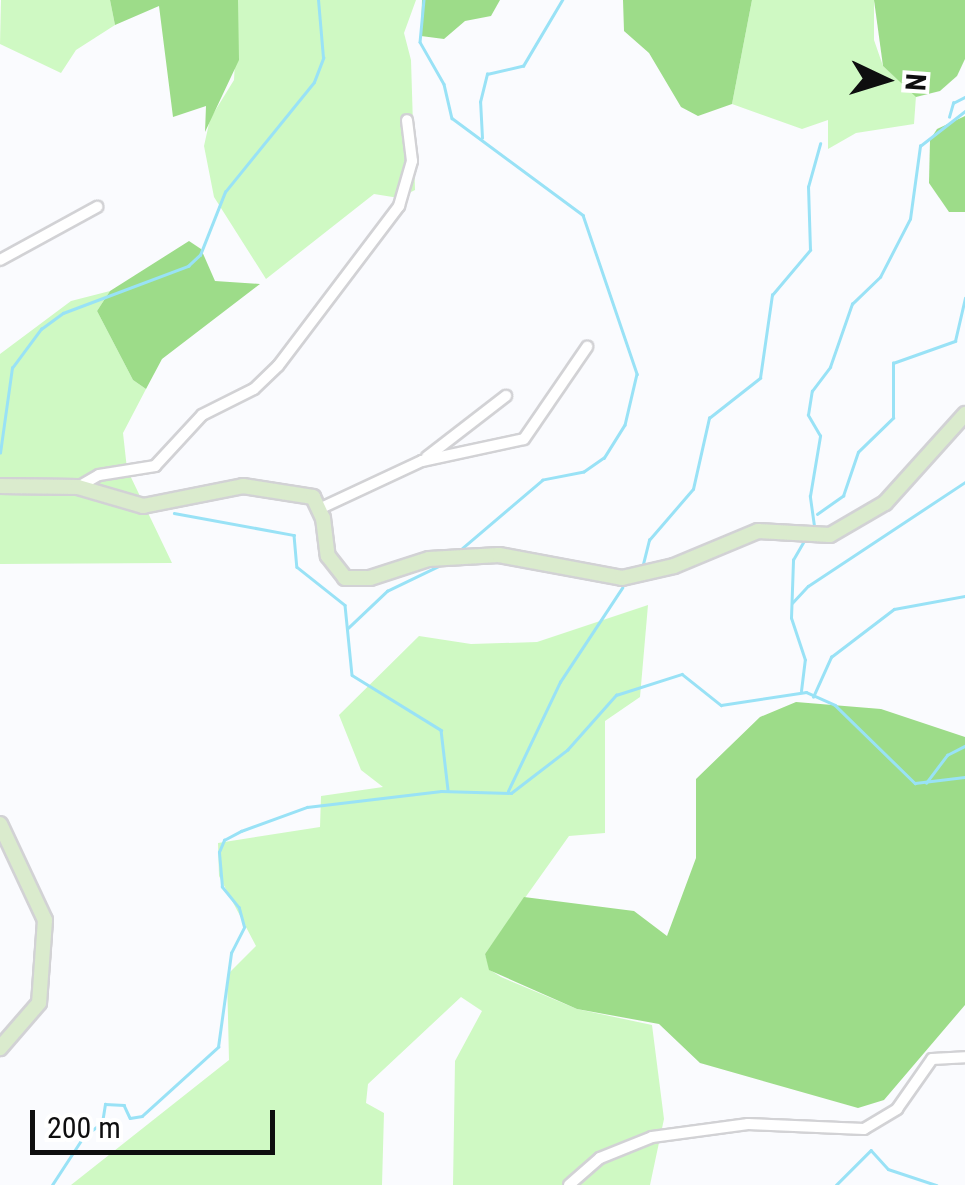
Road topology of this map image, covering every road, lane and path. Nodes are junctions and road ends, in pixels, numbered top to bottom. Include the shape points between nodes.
1 (406, 120) dead end
2 (98, 207) dead end
3 (0, 260) edge
4 (587, 347) dead end
5 (506, 396) dead end
6 (965, 414) edge
7 (422, 461) junction
8 (0, 486) edge
9 (78, 487) junction
10 (319, 509) junction
11 (0, 824) edge
12 (0, 1048) edge
13 (965, 1057) edge
14 (569, 1185) edge

1 - 9 street via 411,171 400,206 271,374 197,418 156,466 99,474
2 - 3 street
4 - 7 street via 524,439
5 - 7 street
6 - 10 street via 886,502 830,535 758,530 674,566 622,578 499,554 345,578 328,556
7 - 10 street
8 - 9 street
9 - 10 street via 143,506 212,489 256,488 313,497
11 - 12 street via 45,920 40,1004
13 - 14 street via 932,1059 897,1109 864,1129 748,1124 652,1137 600,1158

